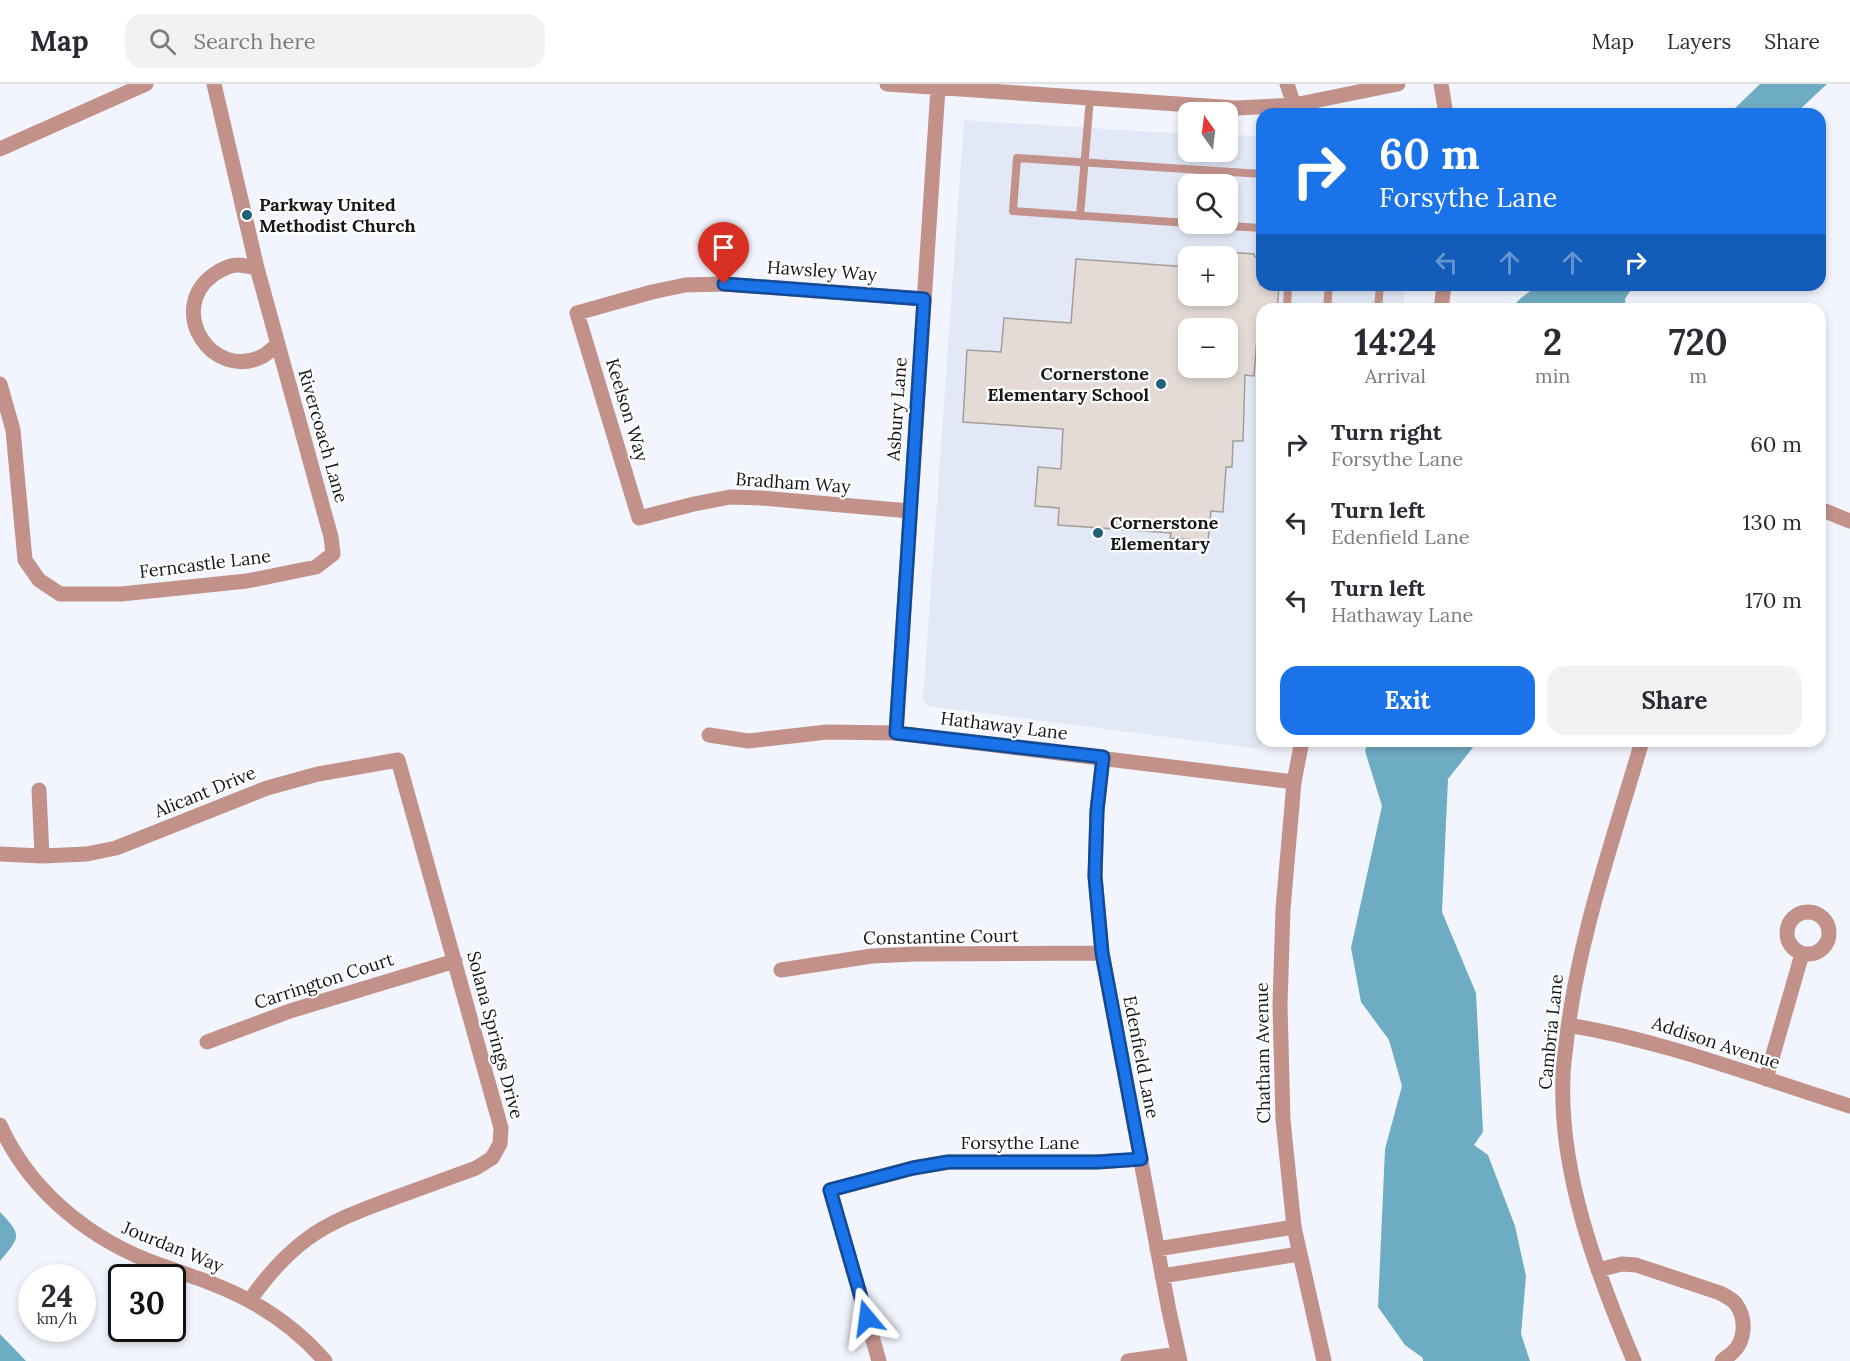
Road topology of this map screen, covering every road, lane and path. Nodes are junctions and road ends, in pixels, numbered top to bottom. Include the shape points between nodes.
1 (146, 84) edge
2 (214, 84) edge
3 (887, 84) edge
4 (1287, 84) edge
5 (1398, 84) edge
6 (1442, 84) edge
7 (938, 88) junction
8 (1090, 98) junction
9 (1293, 108) edge
10 (1302, 108) edge
11 (1445, 108) edge
12 (1256, 109) edge
13 (0, 149) edge
14 (1085, 163) junction
15 (1256, 174) edge
16 (1080, 216) junction
17 (1178, 222) edge
18 (1238, 227) edge
19 (1256, 228) edge
20 (256, 268) junction
21 (924, 299) junction
22 (577, 313) joint
23 (277, 345) junction
24 (0, 384) edge
25 (910, 511) junction
26 (1826, 511) edge
27 (639, 518) joint
28 (1850, 520) edge
29 (331, 537) joint
30 (896, 733) junction
31 (709, 735) dead end
32 (1301, 747) edge
33 (1640, 747) edge
34 (1103, 757) junction
35 (1294, 782) junction
36 (406, 784) joint
37 (39, 790) dead end
38 (42, 856) junction
39 (0, 857) edge
40 (1102, 953) junction
41 (1802, 954) dead end
42 (455, 961) junction
43 (781, 970) dead end
44 (1568, 1025) junction
45 (207, 1042) dead end
46 (1766, 1079) junction
47 (1850, 1106) edge
48 (0, 1125) edge
49 (1141, 1159) junction
50 (1294, 1227) junction
51 (1157, 1249) junction
52 (1299, 1254) junction
53 (1598, 1269) junction
54 (1162, 1276) junction
55 (250, 1300) junction
56 (1179, 1357) edge
57 (324, 1361) edge
58 (879, 1361) edge
59 (1128, 1361) edge
60 (1324, 1361) edge
61 (1634, 1361) edge
62 (1722, 1361) edge

1 - 13 street
2 - 20 street, Rivercoach Lane
3 - 7 street
4 - 9 street
5 - 10 street
6 - 11 street
7 - 8 street
7 - 21 street, Asbury Lane
8 - 12 street
8 - 14 lane
14 - 15 lane
14 - 16 lane
14 - 16 lane via 1017,158 1013,211
16 - 17 lane
18 - 19 lane
20 - 23 street, Rivercoach Lane
20 - 23 street via 238,265 219,270 204,281 192,316 197,335 209,350 225,359 244,361 262,356
21 - 22 street, Hawsley Way via 694,285
21 - 25 street, Asbury Lane
22 - 27 street, Keelson Way
23 - 29 street, Rivercoach Lane
24 - 29 street, Ferncastle Lane via 13,430 25,560 39,580 60,594 121,594 247,580 316,567 333,554
25 - 27 street, Bradham Way via 730,497
25 - 30 street, Asbury Lane
26 - 28 street
30 - 31 street, Hathaway Lane via 827,732 748,741
30 - 34 street, Hathaway Lane
32 - 35 street, Chatham Avenue
33 - 44 street, Cambria Lane via 1586,932
34 - 35 street, Hathaway Lane
34 - 40 street, Edenfield Lane via 1095,876
35 - 50 street, Chatham Avenue via 1283,909 1280,1005 1283,1120
36 - 38 street, Alicant Drive via 398,760 318,774 256,792 116,848
36 - 42 street, Solana Springs Drive
37 - 38 street
38 - 39 street, Alicant Drive
40 - 43 street, Constantine Court via 872,956
40 - 49 street, Edenfield Lane
41 - 46 street
42 - 45 street, Carrington Court via 290,1011
42 - 55 street, Solana Springs Drive via 501,1128 500,1144 492,1158 331,1224 287,1256
44 - 46 street, Addison Avenue via 1652,1042
44 - 53 street, Cambria Lane via 1564,1128 1571,1171
46 - 47 street, Addison Avenue
48 - 55 street, Jourdan Way via 22,1164 70,1216 135,1255
49 - 51 street, Edenfield Lane
49 - 58 street, Forsythe Lane via 948,1162 830,1190
50 - 51 street
50 - 52 street, Chatham Avenue
51 - 54 street, Edenfield Lane
52 - 54 street
52 - 60 street, Chatham Avenue
53 - 61 street, Cambria Lane
53 - 62 street via 1636,1265 1720,1293 1735,1302 1743,1332 1734,1351
54 - 56 street, Edenfield Lane
55 - 57 street, Jourdan Way via 295,1330
56 - 59 street

